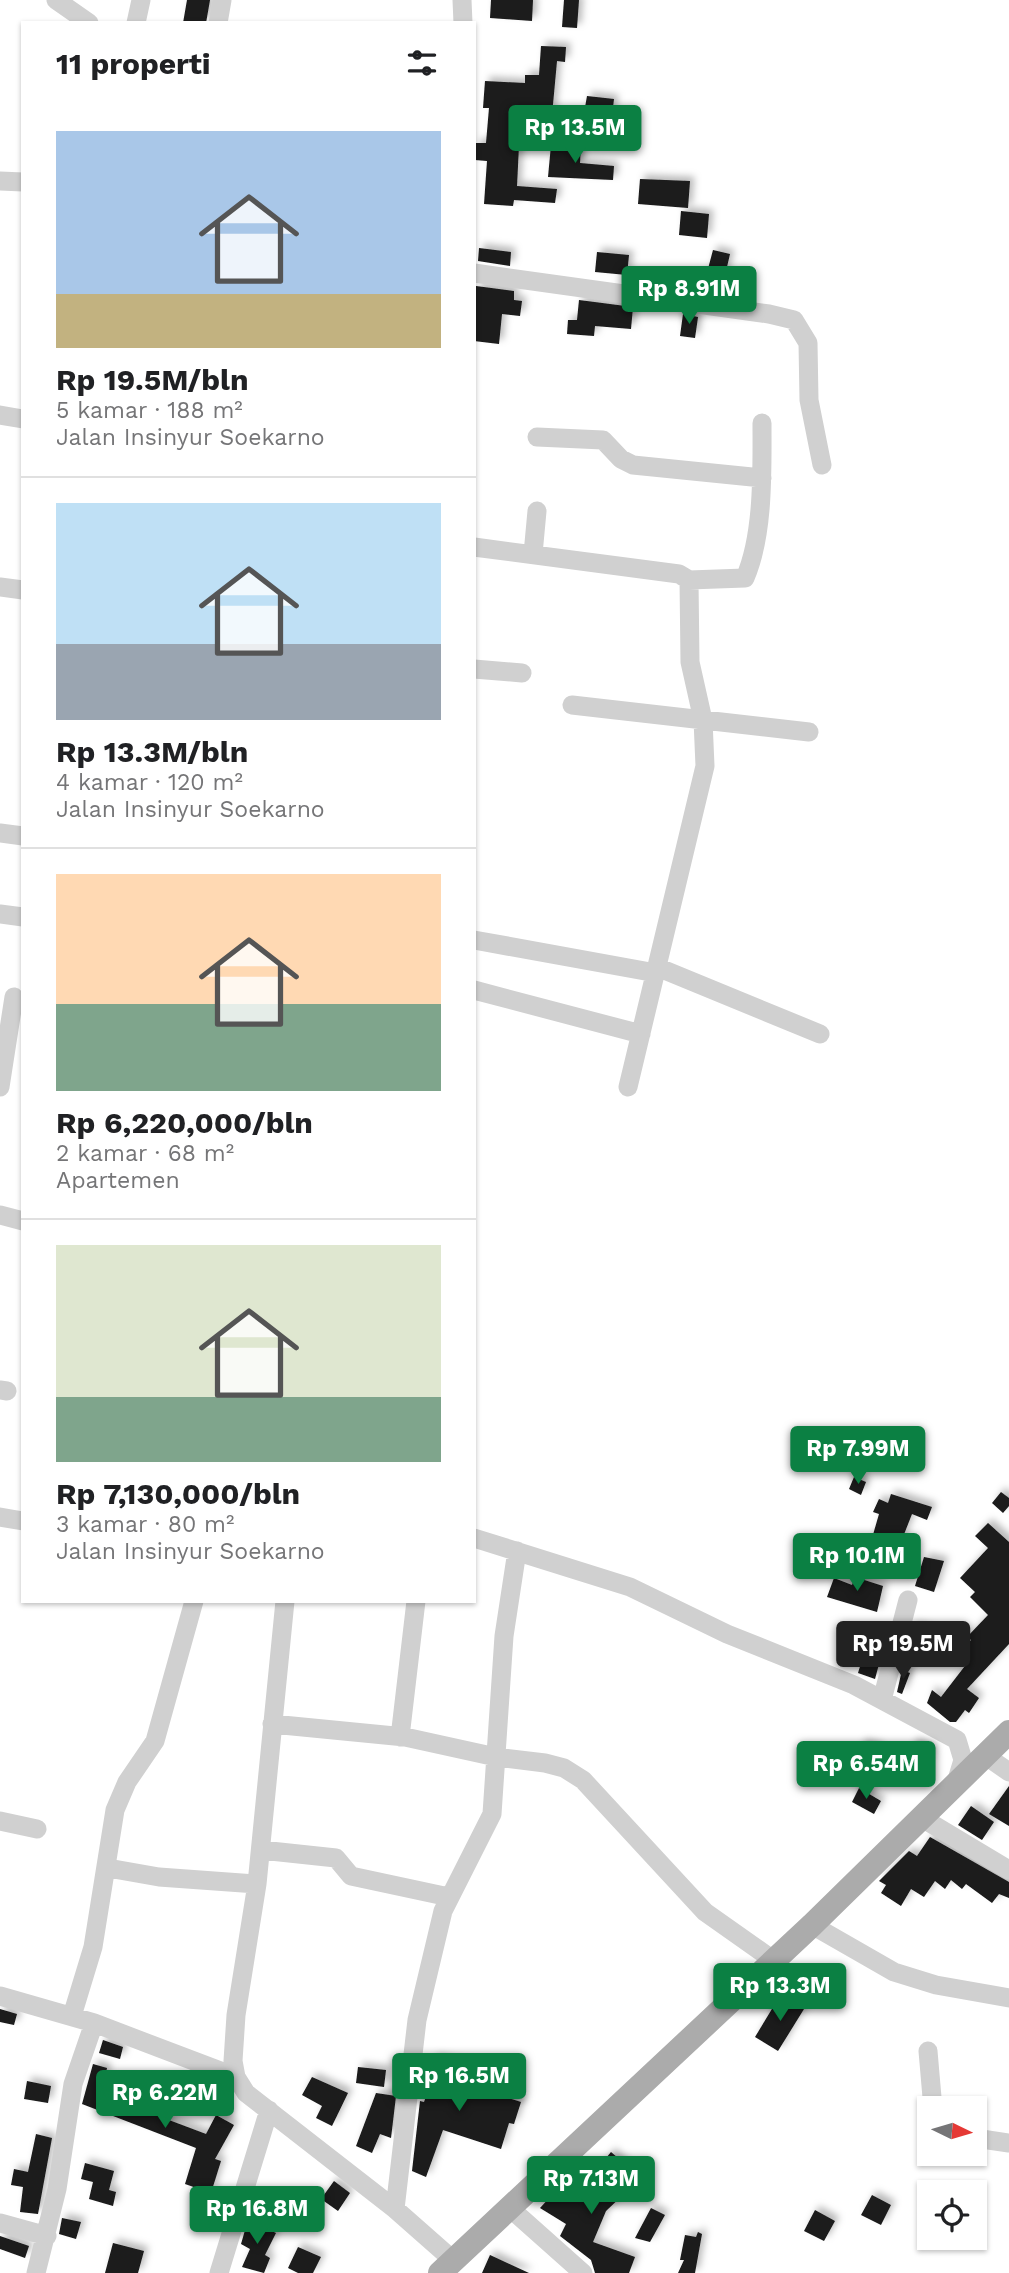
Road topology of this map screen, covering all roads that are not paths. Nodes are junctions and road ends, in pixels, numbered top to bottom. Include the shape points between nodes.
1 (141, 0) edge
2 (222, 0) edge
3 (462, 0) edge
4 (61, 9) edge
5 (85, 21) edge
6 (136, 21) edge
7 (218, 21) edge
8 (463, 21) edge
9 (0, 181) edge
10 (21, 182) edge
11 (476, 274) edge
12 (0, 415) edge
13 (21, 419) edge
14 (762, 423) dead end
15 (537, 437) dead end
16 (822, 465) dead end
17 (762, 478) junction
18 (537, 511) dead end
19 (476, 547) edge
20 (533, 554) junction
21 (689, 580) junction
22 (0, 587) edge
23 (21, 590) edge
24 (476, 669) edge
25 (522, 673) dead end
26 (572, 705) dead end
27 (703, 720) junction
28 (809, 732) dead end
29 (0, 833) edge
30 (21, 835) edge
31 (0, 914) edge
32 (21, 918) edge
33 (476, 940) edge
34 (657, 970) junction
35 (476, 991) edge
36 (12, 996) edge
37 (641, 1034) junction
38 (820, 1034) dead end
39 (0, 1087) edge
40 (628, 1087) dead end
41 (0, 1215) edge
42 (21, 1220) edge
43 (0, 1517) edge
44 (21, 1521) edge
45 (476, 1539) edge
46 (517, 1551) junction
47 (908, 1600) dead end
48 (193, 1603) edge
49 (285, 1603) edge
50 (416, 1603) edge
51 (882, 1700) junction
52 (272, 1724) junction
53 (1009, 1732) edge
54 (400, 1737) junction
55 (986, 1756) junction
56 (496, 1757) junction
57 (1009, 1772) edge
58 (955, 1787) junction
59 (922, 1818) junction
60 (0, 1821) edge
61 (37, 1829) dead end
62 (261, 1850) junction
63 (108, 1868) junction
64 (1009, 1870) edge
65 (257, 1884) junction
66 (449, 1897) junction
67 (812, 1925) junction
68 (773, 1960) junction
69 (0, 1996) edge
70 (1009, 1998) edge
71 (72, 2016) junction
72 (94, 2023) junction
73 (928, 2050) dead end
74 (236, 2077) junction
75 (932, 2096) edge
76 (269, 2110) junction
77 (987, 2140) edge
78 (1009, 2143) edge
79 (510, 2208) junction
80 (395, 2209) junction
81 (0, 2223) edge
82 (47, 2236) junction
83 (447, 2267) edge
84 (36, 2273) edge
85 (219, 2273) edge
86 (583, 2273) edge

1 - 6 street
2 - 7 street
3 - 8 street
4 - 5 street
9 - 10 street
11 - 16 street via 794,320 808,343 809,400
12 - 13 street
14 - 17 street
15 - 17 street via 603,440 633,466
17 - 21 street via 753,554 745,578
18 - 20 street
19 - 20 street
20 - 21 street via 679,574
21 - 27 street via 691,669
22 - 23 street
24 - 25 street
26 - 27 street
27 - 28 street
27 - 34 street via 705,766
29 - 30 street
31 - 32 street
33 - 34 street
34 - 37 street
34 - 38 street
35 - 37 street
36 - 39 street
37 - 40 street
41 - 42 street
43 - 44 street
45 - 46 street
46 - 51 street via 630,1587
46 - 56 street via 504,1636
47 - 51 street
48 - 63 street via 155,1741 127,1782 115,1811
49 - 52 street
50 - 54 street
51 - 58 street via 957,1740 963,1760
52 - 54 street
52 - 62 street
53 - 55 main road
54 - 56 street
55 - 57 street
55 - 58 main road
56 - 66 street via 490,1821
56 - 68 street via 565,1768 583,1780 705,1912
58 - 59 main road
59 - 64 street
59 - 67 main road
60 - 61 street
62 - 65 street
62 - 66 street via 337,1858 351,1876
63 - 65 street via 159,1877
63 - 71 street via 93,1947
65 - 74 street via 236,2015
66 - 80 street via 417,2020
67 - 68 main road
67 - 70 street via 894,1972
68 - 79 main road
69 - 71 street
71 - 72 street
72 - 74 street
72 - 82 street via 68,2104
73 - 75 street
74 - 76 street via 246,2093
76 - 80 street
76 - 85 street
77 - 78 street
79 - 83 main road
79 - 86 street
80 - 83 street
81 - 82 street
82 - 84 street

